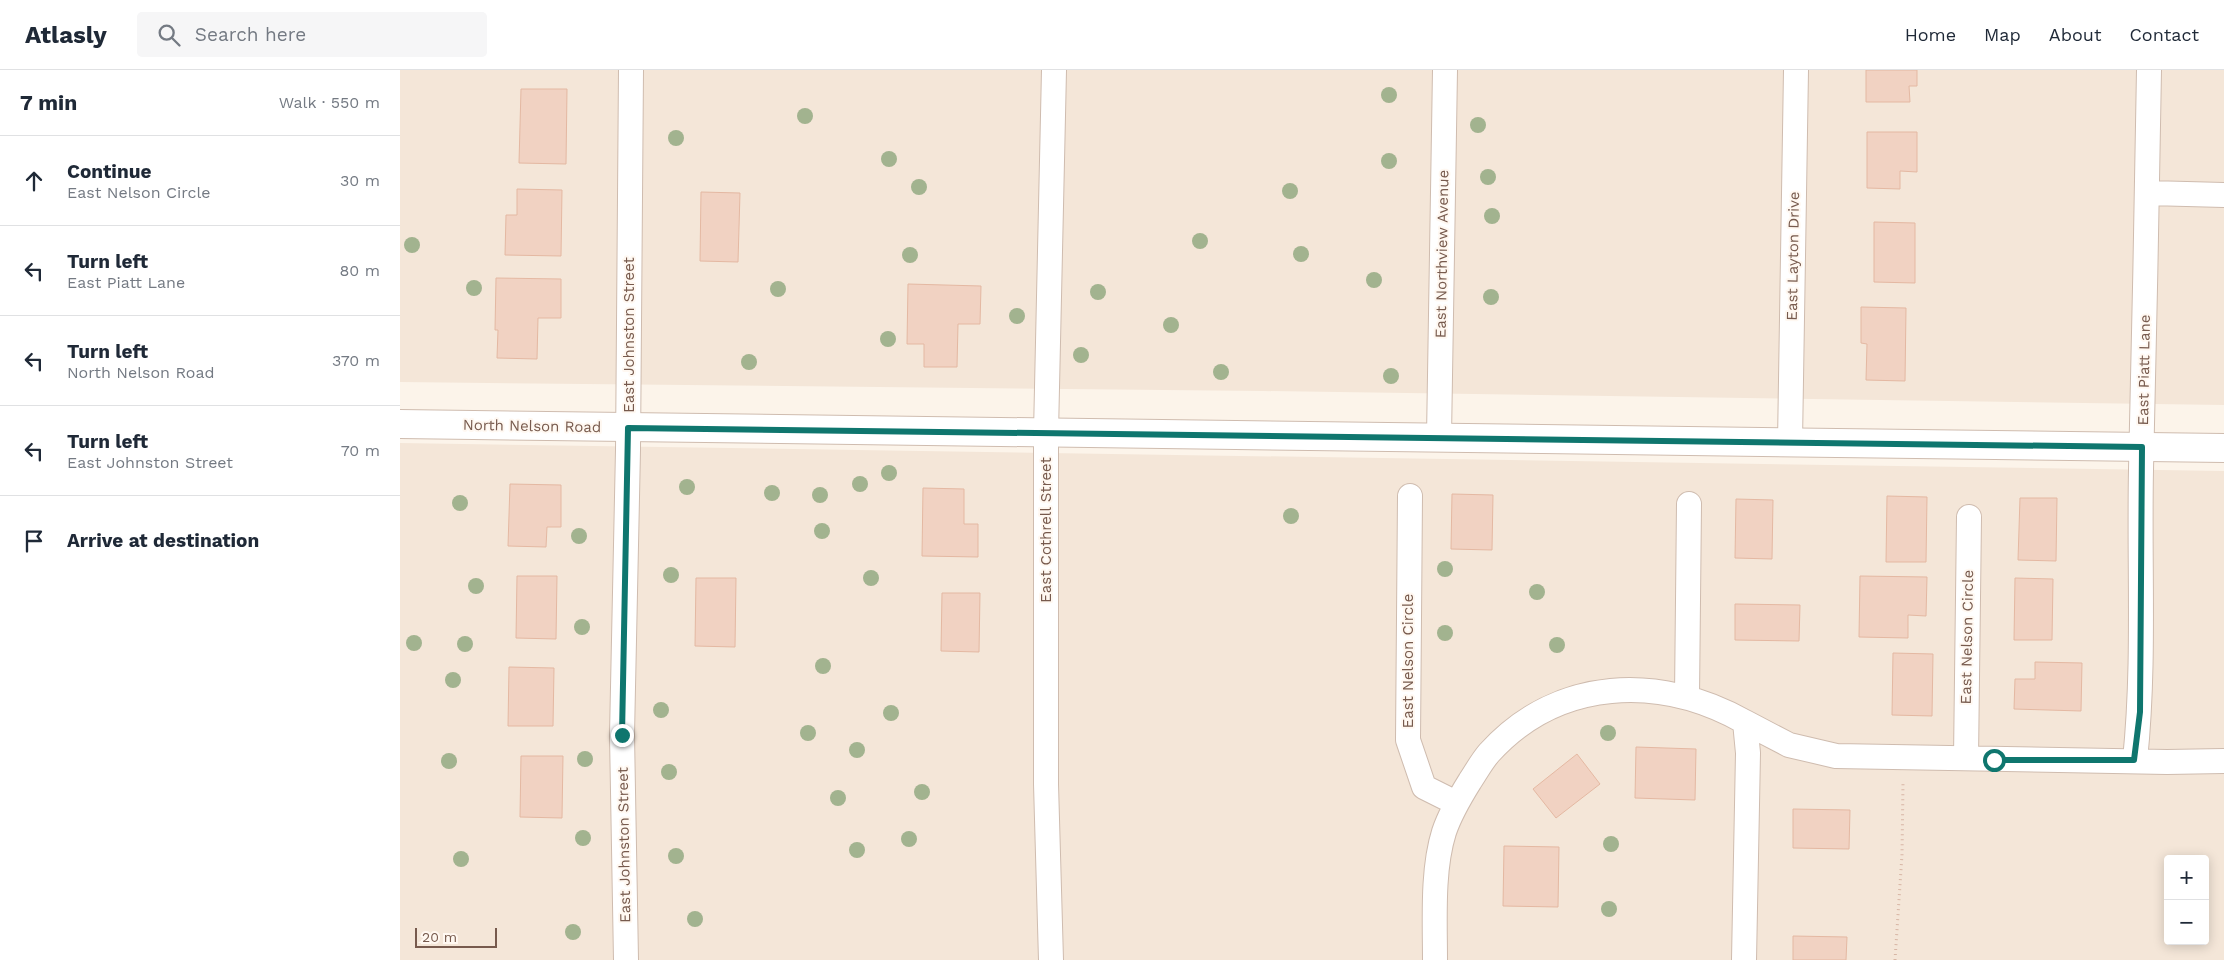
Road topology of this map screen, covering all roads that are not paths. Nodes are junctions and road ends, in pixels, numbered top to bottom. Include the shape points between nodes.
1 (631, 70) edge
2 (1054, 70) edge
3 (1445, 70) edge
4 (1796, 70) edge
5 (2149, 70) edge
6 (2149, 193) junction
7 (2224, 195) edge
8 (400, 424) edge
9 (628, 428) junction
10 (1046, 433) junction
11 (1439, 438) junction
12 (1790, 442) junction
13 (2142, 447) junction
14 (2224, 448) edge
15 (1410, 496) dead end
16 (1689, 504) dead end
17 (1969, 517) dead end
18 (1687, 697) junction
19 (1745, 722) junction
20 (1966, 758) junction
21 (2134, 760) junction
22 (2224, 761) edge
23 (1456, 803) junction
24 (626, 960) edge
25 (1051, 960) edge
26 (1435, 960) edge
27 (1744, 960) edge

1 - 9 street, East Johnston Street
2 - 10 street, East Cothrell Street
3 - 11 street, East Northview Avenue
4 - 12 street, East Layton Drive
5 - 6 street, East Piatt Lane
6 - 7 street
6 - 13 street, East Piatt Lane
8 - 9 street, North Nelson Road
9 - 10 street, North Nelson Road
9 - 24 street, East Johnston Street via 622,735
10 - 11 street, North Nelson Road
10 - 25 street, East Cothrell Street via 1046,784
11 - 12 street, North Nelson Road
12 - 13 street, North Nelson Road
13 - 14 street, North Nelson Road
13 - 21 street, East Piatt Lane via 2140,712
15 - 23 street, East Nelson Circle via 1408,740 1424,787
16 - 18 street
17 - 20 street, East Nelson Circle
18 - 19 street via 1721,708
18 - 23 street via 1650,690 1604,691 1559,703 1530,717 1501,741 1488,754
19 - 20 street via 1788,746 1836,756
19 - 27 street via 1748,753
20 - 21 street
21 - 22 street
23 - 26 street via 1444,832 1438,862

